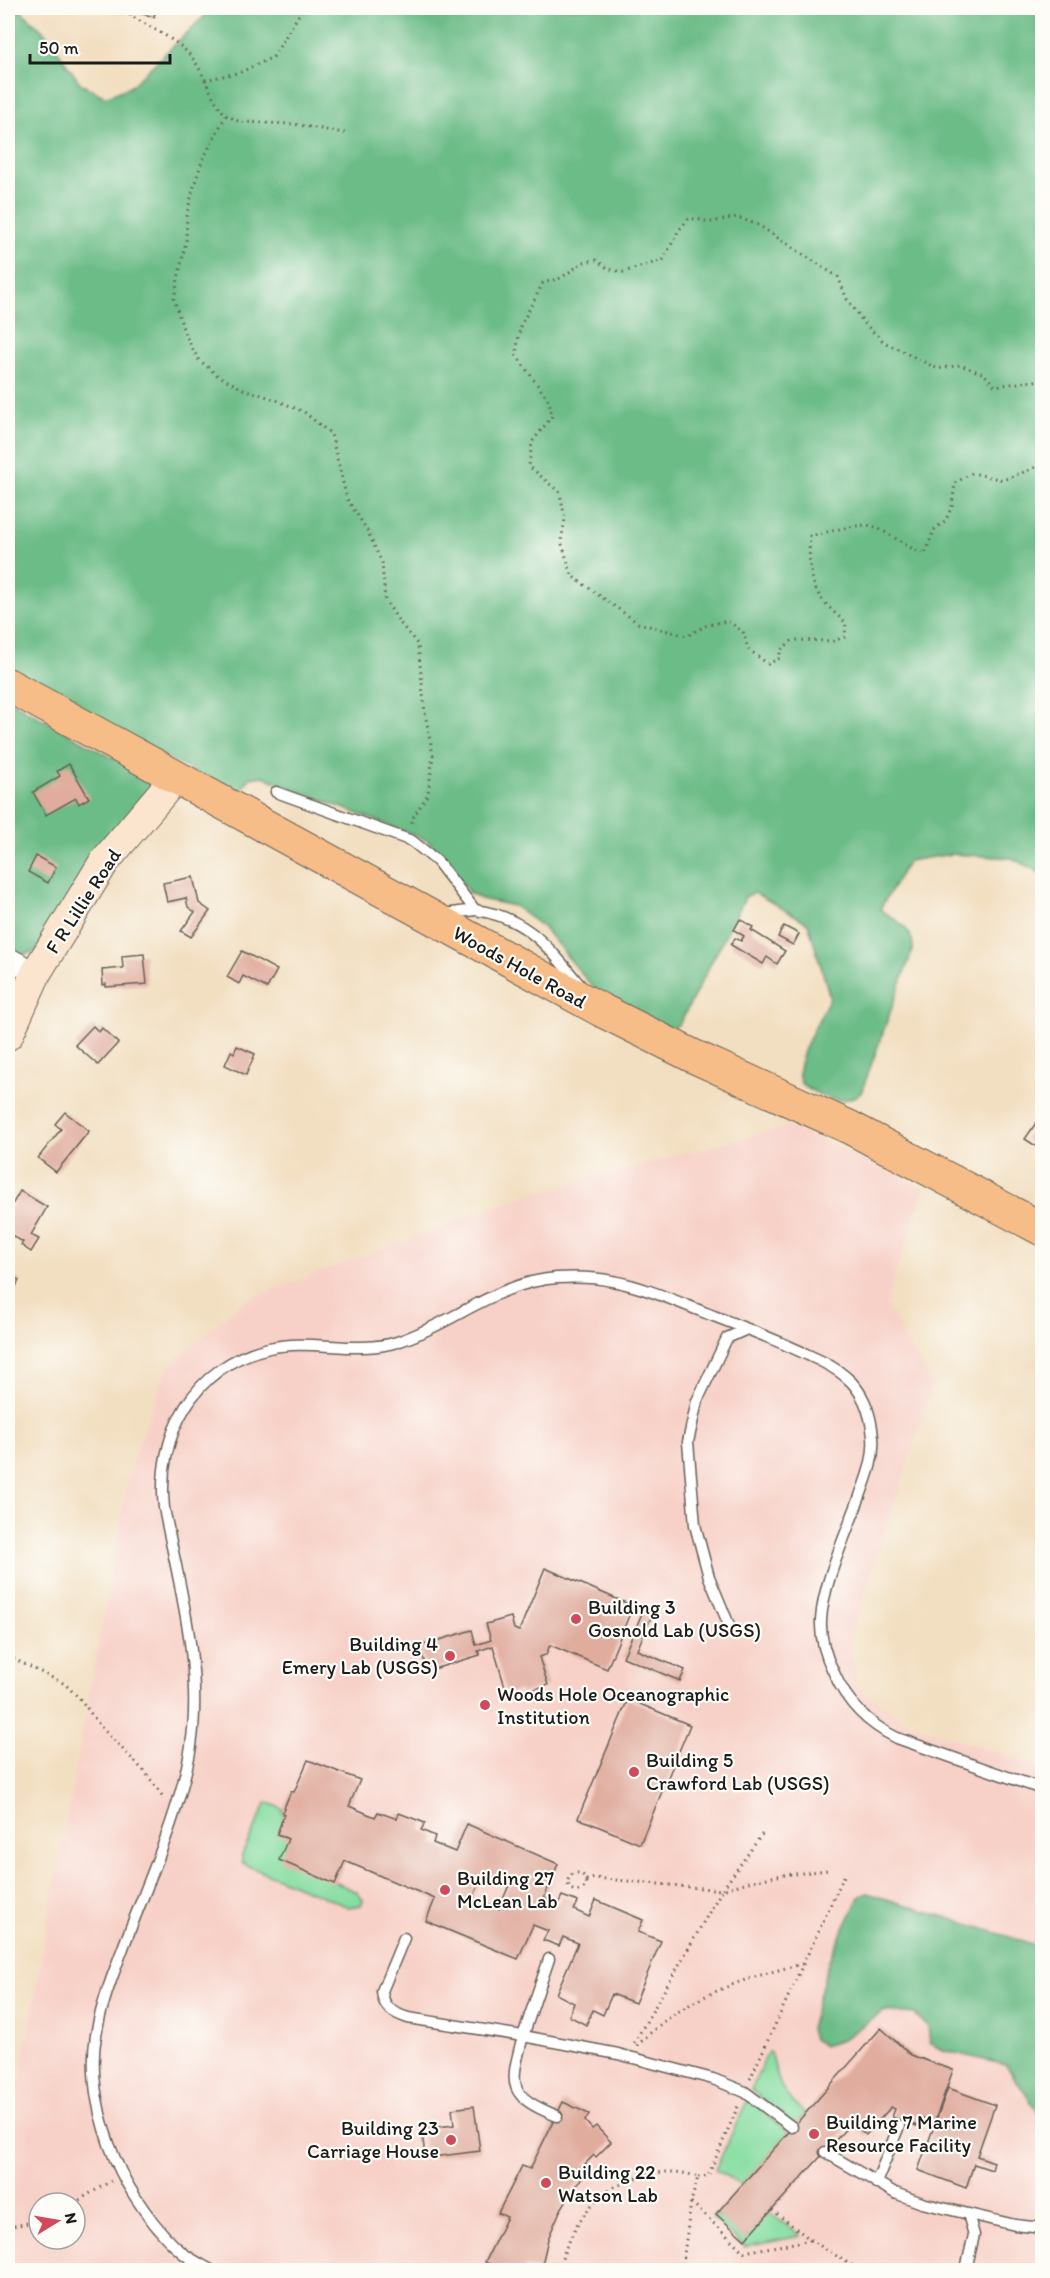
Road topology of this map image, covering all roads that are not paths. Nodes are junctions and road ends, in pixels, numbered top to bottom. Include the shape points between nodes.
1 (8, 685) edge
2 (176, 778) junction
3 (276, 792) dead end
4 (475, 910) junction
5 (428, 916) junction
6 (8, 958) edge
7 (36, 973) junction
8 (601, 1010) junction
9 (8, 1035) edge
10 (1042, 1229) edge
11 (747, 1329) junction
12 (729, 1625) dead end
13 (1042, 1789) edge
14 (404, 1938) dead end
15 (549, 1959) dead end
16 (523, 2036) junction
17 (557, 2116) dead end
18 (899, 2126) dead end
19 (792, 2127) dead end
20 (825, 2152) dead end
21 (876, 2183) junction
22 (968, 2214) junction
23 (1042, 2229) edge
24 (967, 2265) dead end
25 (211, 2271) edge

1 - 2 highway, Woods Hole Road
2 - 5 highway, Woods Hole Road
2 - 7 street, F R Lillie Road via 104,862
3 - 4 lane via 412,841 437,861
4 - 5 lane
4 - 8 lane via 514,921 542,939
5 - 8 highway, Woods Hole Road
6 - 7 street
7 - 9 street, F R Lillie Road
8 - 10 highway, Woods Hole Road via 849,1127
11 - 12 lane via 727,1338 698,1401 688,1442 695,1525 709,1577
11 - 13 lane via 836,1370 853,1384 868,1408 873,1435 871,1468 831,1576 821,1622 826,1654 846,1697 860,1714 897,1738
11 - 25 lane via 628,1284 592,1278 552,1278 506,1290 397,1342 358,1348 300,1345 266,1349 237,1361 206,1382 177,1421 163,1476 164,1508 188,1632 194,1696 188,1761 105,1995 95,2036 95,2079 99,2109 121,2175 161,2230 183,2253
14 - 16 lane via 382,1991 387,2008 408,2018
15 - 16 lane
16 - 17 lane via 513,2074 517,2089 524,2100
16 - 19 lane via 627,2056 703,2076 745,2092
18 - 21 lane
20 - 21 lane
21 - 22 lane via 922,2203
22 - 23 lane
22 - 24 lane via 974,2235

